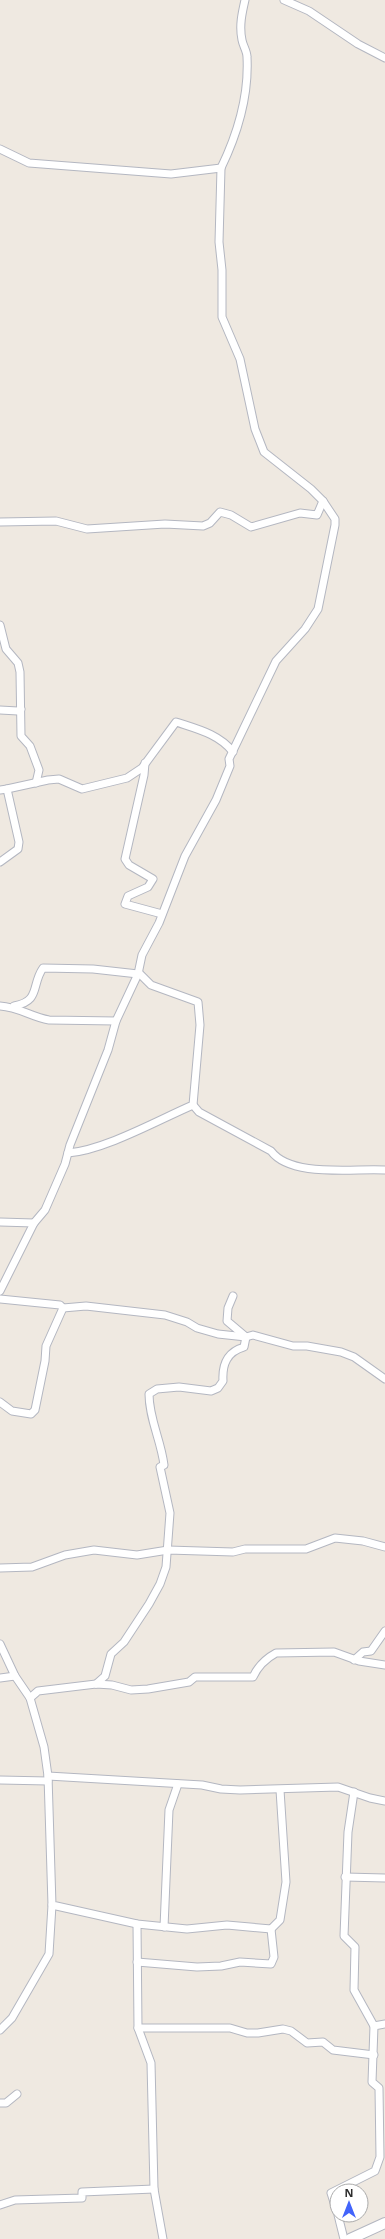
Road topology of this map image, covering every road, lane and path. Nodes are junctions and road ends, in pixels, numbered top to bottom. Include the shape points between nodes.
1 (245, 0) edge
2 (284, 0) edge
3 (385, 58) edge
4 (0, 149) edge
5 (221, 168) junction
6 (322, 500) junction
7 (0, 522) edge
8 (0, 625) edge
9 (21, 709) junction
10 (0, 710) edge
11 (233, 752) junction
12 (145, 763) junction
13 (36, 783) junction
14 (4, 789) edge
15 (0, 862) edge
16 (162, 914) junction
17 (138, 974) junction
18 (0, 1006) edge
19 (14, 1006) junction
20 (116, 1021) junction
21 (193, 1105) junction
22 (68, 1153) junction
23 (385, 1170) edge
24 (0, 1222) edge
25 (34, 1223) junction
26 (0, 1291) edge
27 (233, 1296) dead end
28 (0, 1299) edge
29 (63, 1308) junction
30 (246, 1337) junction
31 (385, 1379) edge
32 (0, 1402) edge
33 (385, 1547) edge
34 (168, 1550) junction
35 (0, 1568) edge
36 (385, 1631) edge
37 (0, 1644) edge
38 (354, 1660) junction
39 (385, 1665) edge
40 (15, 1676) junction
41 (0, 1678) edge
42 (96, 1684) junction
43 (30, 1698) junction
44 (48, 1778) junction
45 (0, 1780) edge
46 (178, 1784) junction
47 (280, 1790) junction
48 (354, 1792) junction
49 (385, 1800) edge
50 (345, 1876) junction
51 (385, 1878) edge
52 (52, 1905) junction
53 (137, 1924) junction
54 (164, 1927) junction
55 (270, 1930) junction
56 (137, 1962) junction
57 (385, 2024) edge
58 (374, 2026) junction
59 (138, 2028) junction
60 (0, 2030) edge
61 (374, 2055) junction
62 (17, 2094) dead end
63 (0, 2103) edge
64 (351, 2183) edge
65 (154, 2190) junction
66 (0, 2205) edge
67 (340, 2223) edge
68 (385, 2223) edge
69 (163, 2239) edge
70 (344, 2239) edge
71 (350, 2239) edge

1 - 5 street via 241,20 242,40 247,56 246,91 232,146
2 - 3 street via 309,11 358,44
4 - 5 street via 29,163 171,174
5 - 6 street via 219,242 222,317 240,359 255,429 264,452
6 - 7 street via 317,515 300,513 251,528 230,514 220,512 210,523 203,526 165,524 87,529 56,521
6 - 11 street via 335,519 335,525 318,609 305,629 276,661
8 - 9 street via 6,649 18,663
9 - 10 street
9 - 13 street via 22,736 30,746 39,770
11 - 12 street via 210,733 176,722
11 - 16 street via 216,800 183,861
12 - 13 street via 127,778 82,789 59,780
12 - 16 street via 125,859 129,865 153,879 148,887 128,896 125,904
13 - 14 street
14 - 15 street via 19,842 18,849
16 - 17 street via 142,955
17 - 19 street via 93,969 43,968 37,976 35,994 29,1001
17 - 20 street
17 - 21 street via 151,985 198,1002 200,1024
18 - 19 street
19 - 20 street via 49,1020
20 - 22 street via 108,1050
21 - 22 street via 123,1136
21 - 23 street via 199,1112 271,1151 277,1159 286,1164 344,1170
22 - 25 street via 45,1210
24 - 25 street
25 - 26 street
27 - 30 street via 228,1308 227,1321
28 - 29 street via 60,1305
29 - 30 street via 86,1306 165,1315 218,1334
29 - 32 street via 46,1346 35,1410 31,1414 12,1411
30 - 31 street via 253,1335 293,1346 341,1352 354,1357
30 - 34 street via 244,1347 232,1350 228,1355 223,1381 218,1388 211,1391 157,1389 149,1394 149,1411 161,1447 164,1465 160,1467 170,1513
33 - 34 street via 363,1541 335,1538 306,1549 245,1548 233,1552
34 - 35 street via 137,1555 94,1550 64,1555 32,1567
34 - 42 street via 160,1584 124,1642 111,1654 105,1676
36 - 38 street via 371,1651 363,1652
37 - 40 street
38 - 39 street
38 - 42 street via 334,1652 276,1653 257,1669 253,1677 195,1677 189,1682 131,1690
40 - 41 street
40 - 43 street
42 - 43 street via 38,1691
43 - 44 street via 44,1747
44 - 45 street
44 - 46 street
44 - 52 street
46 - 47 street via 221,1789
46 - 54 street via 169,1810
47 - 48 street via 338,1787
47 - 55 street via 286,1882 280,1920
48 - 49 street
48 - 50 street
50 - 51 street
50 - 58 street via 344,1936 355,1947 354,1990
52 - 53 street
52 - 60 street via 49,1954 12,2018
53 - 54 street
53 - 56 street
54 - 55 street via 187,1929 227,1925
55 - 56 street via 274,1958 270,1964 240,1962 197,1967
56 - 59 street
57 - 58 street
58 - 61 street
59 - 61 street via 230,2028 247,2033 283,2029 291,2031 307,2043 323,2042 333,2050
59 - 65 street via 151,2063
61 - 64 street via 372,2082 379,2088 380,2157 375,2172
62 - 63 street via 6,2103
65 - 66 street via 82,2192 82,2198 15,2200
65 - 69 street
67 - 70 street
68 - 71 street

